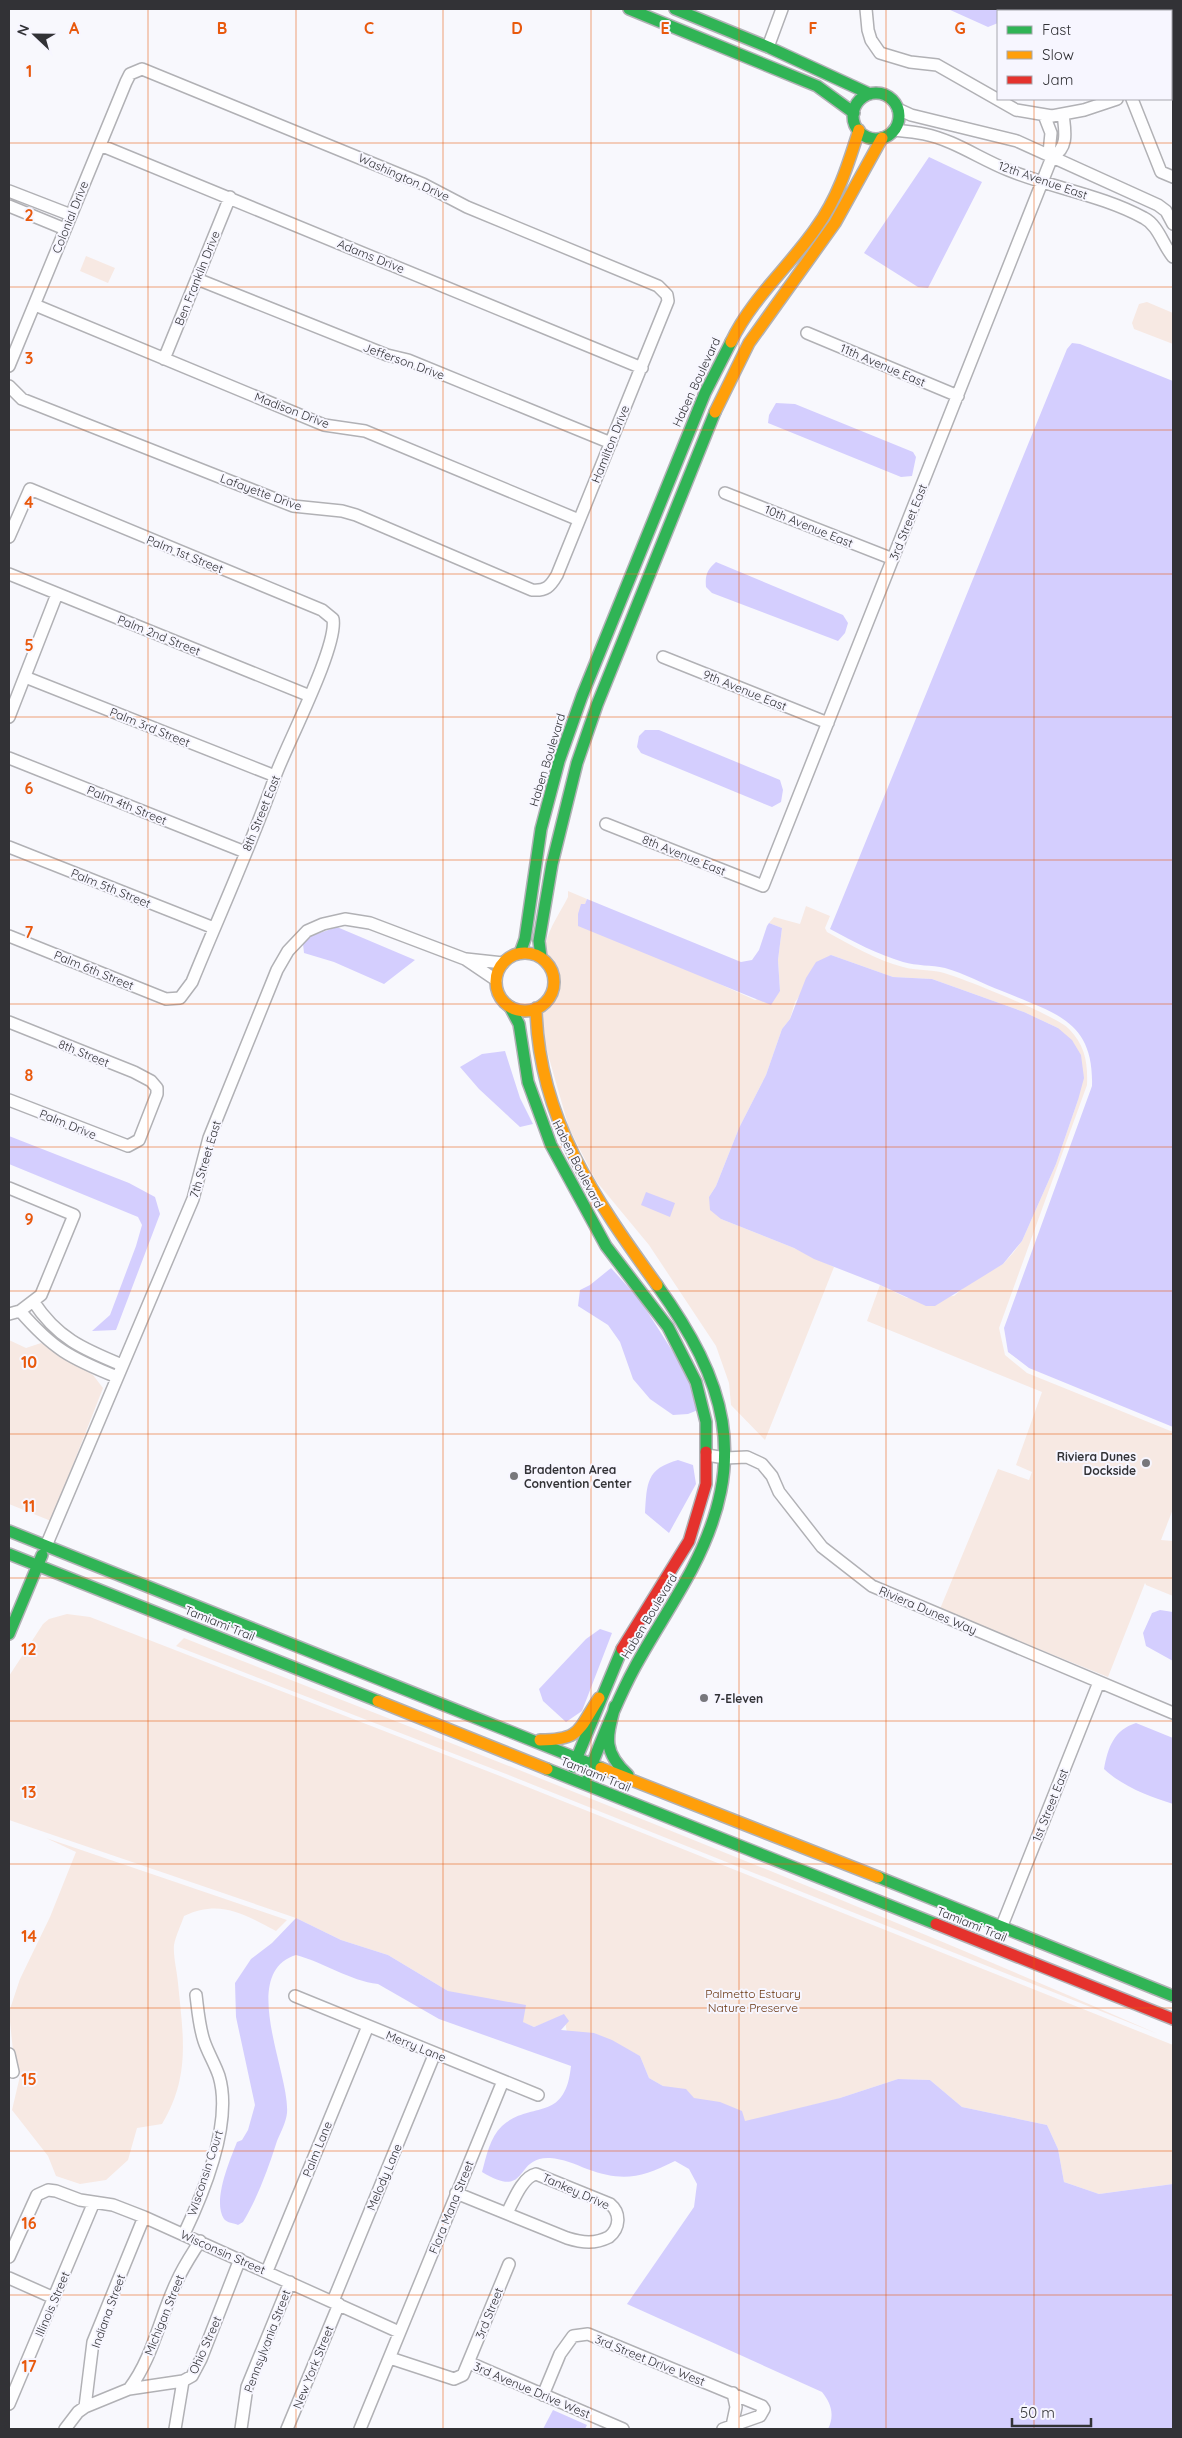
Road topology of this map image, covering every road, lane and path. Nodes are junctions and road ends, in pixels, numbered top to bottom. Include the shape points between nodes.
1 (633, 9) edge
2 (675, 9) edge
3 (782, 9) edge
4 (866, 9) edge
5 (768, 47) junction
6 (136, 70) joint
7 (870, 94) junction
8 (997, 99) edge
9 (998, 100) edge
10 (1112, 100) edge
11 (1132, 100) edge
12 (898, 109) junction
13 (854, 113) junction
14 (1063, 114) junction
15 (1044, 115) junction
16 (859, 130) junction
17 (894, 130) junction
18 (882, 138) junction
19 (100, 144) junction
20 (1052, 158) junction
21 (1173, 177) edge
22 (1043, 182) junction
23 (9, 191) edge
24 (230, 197) junction
25 (9, 206) edge
26 (71, 215) junction
27 (1173, 224) edge
28 (65, 229) junction
29 (1173, 257) edge
30 (197, 279) junction
31 (667, 295) joint
32 (35, 305) junction
33 (808, 334) dead end
34 (164, 359) junction
35 (9, 366) edge
36 (642, 368) junction
37 (9, 386) edge
38 (958, 396) junction
39 (611, 443) junction
40 (725, 493) dead end
41 (579, 520) junction
42 (9, 537) edge
43 (638, 555) junction
44 (893, 559) junction
45 (654, 561) junction
46 (9, 574) edge
47 (545, 590) joint
48 (57, 594) junction
49 (334, 625) joint
50 (663, 657) dead end
51 (25, 677) junction
52 (310, 696) junction
53 (9, 718) edge
54 (828, 723) junction
55 (9, 758) edge
56 (275, 776) junction
57 (606, 824) dead end
58 (9, 847) edge
59 (245, 852) junction
60 (763, 886) joint
61 (214, 928) junction
62 (9, 936) edge
63 (520, 953) junction
64 (541, 958) junction
65 (465, 959) junction
66 (503, 963) junction
67 (496, 980) junction
68 (180, 998) joint
69 (510, 1007) junction
70 (536, 1008) junction
71 (9, 1022) edge
72 (9, 1100) edge
73 (128, 1146) joint
74 (9, 1188) edge
75 (626, 1242) junction
76 (606, 1246) junction
77 (33, 1301) junction
78 (14, 1312) edge
79 (51, 1325) junction
80 (41, 1334) junction
81 (81, 1348) junction
82 (75, 1360) junction
83 (122, 1365) junction
84 (117, 1377) junction
85 (707, 1455) junction
86 (725, 1458) junction
87 (9, 1531) edge
88 (46, 1546) junction
89 (9, 1554) edge
90 (37, 1565) junction
91 (9, 1634) edge
92 (1099, 1682) junction
93 (599, 1698) junction
94 (615, 1706) junction
95 (1173, 1713) edge
96 (527, 1738) junction
97 (576, 1758) junction
98 (592, 1764) junction
99 (569, 1777) junction
100 (634, 1780) junction
101 (585, 1784) junction
102 (1001, 1928) junction
103 (196, 1995) dead end
104 (296, 1996) dead end
105 (1173, 1996) edge
106 (1173, 2019) edge
107 (368, 2026) junction
108 (435, 2053) junction
109 (9, 2054) edge
110 (13, 2072) dead end
111 (503, 2081) junction
112 (538, 2095) dead end
113 (456, 2193) junction
114 (94, 2202) junction
115 (506, 2213) junction
116 (144, 2217) junction
117 (184, 2234) junction
118 (200, 2241) junction
119 (9, 2257) edge
120 (240, 2259) junction
121 (509, 2264) dead end
122 (267, 2271) junction
123 (9, 2278) edge
124 (290, 2282) junction
125 (54, 2298) junction
126 (336, 2302) junction
127 (400, 2332) junction
128 (390, 2358) junction
129 (470, 2363) junction
130 (183, 2381) junction
131 (129, 2389) junction
132 (733, 2393) junction
133 (543, 2395) junction
134 (10, 2401) edge
135 (85, 2407) junction
136 (728, 2428) edge
137 (64, 2429) edge
138 (175, 2429) edge
139 (241, 2429) edge
140 (287, 2429) edge
141 (360, 2429) edge
142 (623, 2429) edge

1 - 13 main road via 818,86
2 - 5 main road
3 - 5 street
4 - 8 street via 871,40 880,52 910,62 937,65
5 - 7 main road
6 - 19 street, Colonial Drive via 126,82
6 - 31 street, Washington Drive via 148,70 423,184 467,207 658,286
7 - 12 main road via 889,96
7 - 13 main road via 860,99
9 - 15 street via 1016,110
10 - 14 street
11 - 21 street via 1161,172
12 - 17 main road
12 - 20 street, 12th Avenue East via 1017,141
13 - 16 main road
14 - 15 street
14 - 20 street via 1066,140 1060,153
15 - 20 street via 1051,133 1049,153
16 - 18 main road via 868,137
16 - 43 main road, Haben Boulevard via 842,183 828,210 766,288 716,367
17 - 18 main road
17 - 22 street, 12th Avenue East via 925,134 954,144 1008,170
18 - 45 main road via 835,223 763,322 734,370
19 - 24 street, Adams Drive
19 - 26 street, Colonial Drive
20 - 22 street, 3rd Street East
20 - 27 street, 12th Avenue East via 1158,205 1166,211
22 - 29 street, 12th Avenue East via 1145,218
22 - 38 street, 3rd Street East
23 - 26 street
24 - 30 street, Ben Franklin Drive
24 - 36 street, Adams Drive
25 - 28 street
26 - 28 street, Colonial Drive
28 - 32 street, Colonial Drive
30 - 34 street, Ben Franklin Drive
30 - 39 street, Jefferson Drive
31 - 36 street, Hamilton Drive via 667,308
32 - 34 street, Madison Drive
32 - 35 street, Colonial Drive
33 - 38 street, 11th Avenue East
34 - 41 street, Madison Drive via 324,425 365,432
36 - 39 street, Hamilton Drive
37 - 47 street, Lafayette Drive via 22,399 293,506 342,511 532,590
38 - 44 street, 3rd Street East
39 - 41 street, Hamilton Drive
40 - 44 street, 10th Avenue East
41 - 47 street, Hamilton Drive via 557,575
42 - 49 street, Palm 1st Street via 30,489 322,610 333,619
43 - 45 street
43 - 63 main road, Haben Boulevard via 582,696 552,783
44 - 54 street, 3rd Street East
45 - 64 main road via 577,763 552,864 539,941
46 - 48 street, Palm 2nd Street
48 - 51 street
48 - 52 street, Palm 2nd Street
49 - 52 street, 8th Street East
50 - 54 street, 9th Avenue East
51 - 53 street
51 - 56 street, Palm 3rd Street
52 - 56 street, 8th Street East
54 - 60 street, 3rd Street East
55 - 59 street, Palm 4th Street
56 - 59 street, 8th Street East
57 - 60 street, 8th Avenue East
58 - 61 street, Palm 5th Street
59 - 61 street, 8th Street East
61 - 68 street, 8th Street East via 192,982
62 - 68 street, Palm 6th Street via 166,999
63 - 64 main road
63 - 66 main road
64 - 70 main road via 552,971 554,980 550,997
65 - 66 street, 7th Street East
65 - 67 street, 7th Street East
65 - 83 street, 7th Street East via 370,923 345,919 307,931 288,951 277,970 209,1138 193,1199
66 - 67 main road
67 - 69 main road via 500,996
69 - 70 main road via 519,1010
69 - 76 main road, Haben Boulevard via 519,1024 528,1082 540,1119 569,1181
70 - 75 main road, Haben Boulevard via 535,1035 541,1068 557,1116 587,1178
71 - 73 street, 8th Street via 134,1072 158,1088 139,1140
72 - 73 street, Palm Drive
74 - 77 street via 74,1215 41,1295
75 - 76 street
75 - 86 main road, Haben Boulevard via 687,1326 708,1365 723,1415
76 - 85 main road, Haben Boulevard via 668,1327 686,1359 703,1407
77 - 78 street
77 - 79 street
78 - 80 street
79 - 80 street
79 - 81 street
80 - 82 street
81 - 82 street
81 - 83 street
82 - 84 street
83 - 84 street, 7th Street East
84 - 88 street, 7th Street East
85 - 86 street
85 - 93 main road, Haben Boulevard via 706,1484 689,1541 632,1630
86 - 92 street, Riviera Dunes Way via 747,1457 762,1464 779,1492 822,1546 872,1586
86 - 94 main road, Haben Boulevard via 719,1500 704,1546
87 - 88 main road, Tamiami Trail
88 - 90 main road
88 - 96 main road, Tamiami Trail
89 - 90 main road, Tamiami Trail
90 - 91 main road
90 - 99 main road, Tamiami Trail
92 - 95 street, Riviera Dunes Way
92 - 102 street, 1st Street East
93 - 96 main road via 575,1735 552,1741
93 - 97 main road, Haben Boulevard
94 - 98 main road, Haben Boulevard
94 - 100 main road via 607,1744 609,1755
96 - 97 main road, Tamiami Trail
97 - 98 main road, Tamiami Trail
97 - 99 main road, Haben Boulevard
98 - 100 main road, Tamiami Trail
98 - 101 main road, Haben Boulevard
99 - 101 main road, Tamiami Trail
100 - 102 main road, Tamiami Trail
101 - 106 main road, Tamiami Trail
102 - 105 main road, Tamiami Trail
103 - 117 street, Wisconsin Court via 204,2042 219,2077 221,2125 209,2170
104 - 107 street, Merry Lane
107 - 108 street, Merry Lane
107 - 122 street, Palm Lane
108 - 111 street, Merry Lane
108 - 126 street, Melody Lane
109 - 110 street
111 - 112 street, Merry Lane
111 - 113 street, Flora Mana Street
113 - 115 street, Tankey Drive
113 - 127 street, Flora Mana Street
114 - 116 street, Wisconsin Street
114 - 119 street, Wisconsin Street via 56,2191 41,2192
114 - 125 street, Illinois Street
115 - 115 street, Tankey Drive via 567,2238 590,2242 609,2237 618,2222 616,2208 610,2204 536,2174 526,2181
116 - 117 street, Wisconsin Street
116 - 135 street, Indiana Street via 93,2342
117 - 118 street, Wisconsin Street
118 - 120 street, Wisconsin Street
118 - 131 street, Michigan Street via 177,2281 137,2379
120 - 122 street, Wisconsin Street
120 - 130 street, Ohio Street via 201,2358 192,2376
121 - 129 street, 3rd Street
122 - 124 street, Wisconsin Street
123 - 125 street
124 - 126 street, Wisconsin Street
124 - 139 street, Pennsylvania Street via 247,2387
125 - 134 street, Illinois Street
126 - 127 street, Wisconsin Street
126 - 140 street, New York Street
127 - 128 street, Flora Mana Street
128 - 129 street, 3rd Avenue Drive West via 454,2379 463,2375
128 - 141 street, Flora Mana Street
129 - 133 street, 3rd Avenue Drive West
130 - 131 street
130 - 138 street, Ohio Street
131 - 135 street
132 - 133 street, 3rd Street Drive West via 582,2334 573,2336 566,2343
132 - 136 street via 736,2407
132 - 136 street via 760,2404 764,2409 760,2416
133 - 142 street, 3rd Avenue Drive West
135 - 137 street

